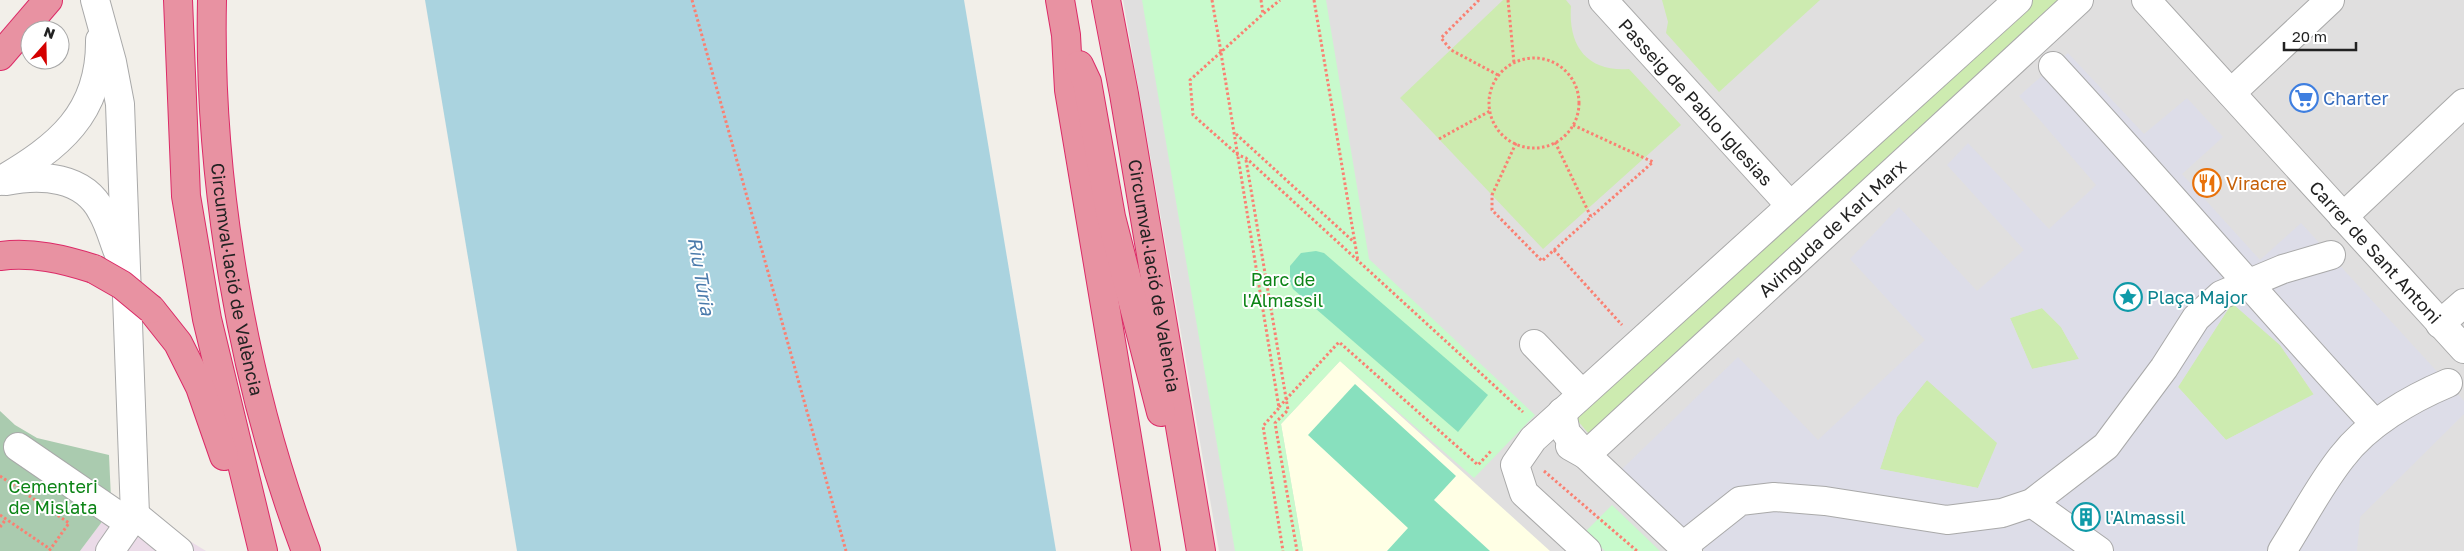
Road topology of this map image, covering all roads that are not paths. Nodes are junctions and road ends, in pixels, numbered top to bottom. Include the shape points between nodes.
1 (178, 0) edge
2 (212, 0) edge
3 (1060, 0) edge
4 (1106, 0) edge
5 (1602, 0) edge
6 (2018, 0) edge
7 (2079, 0) edge
8 (2146, 0) edge
9 (2330, 0) edge
10 (45, 3) edge
11 (95, 7) edge
12 (1993, 22) junction
13 (1066, 35) junction
14 (1968, 45) junction
15 (2024, 51) junction
16 (0, 56) edge
17 (2053, 66) dead end
18 (1996, 76) junction
19 (2231, 93) junction
20 (2464, 103) edge
21 (2109, 139) dead end
22 (0, 182) edge
23 (1789, 204) junction
24 (2343, 216) junction
25 (2331, 255) dead end
26 (0, 256) edge
27 (125, 270) junction
28 (2248, 282) junction
29 (2464, 303) edge
30 (2440, 324) junction
31 (1534, 344) dead end
32 (2464, 349) edge
33 (2448, 383) dead end
34 (1582, 394) junction
35 (1562, 412) junction
36 (2375, 424) junction
37 (1528, 446) junction
38 (18, 447) dead end
39 (1586, 455) junction
40 (2032, 503) junction
41 (122, 536) edge
42 (1690, 545) edge
43 (179, 551) edge
44 (259, 551) edge
45 (263, 551) edge
46 (306, 551) edge
47 (1146, 551) edge
48 (1188, 551) edge
49 (1201, 551) edge
50 (1587, 551) edge
51 (2099, 551) edge
52 (2282, 551) edge

1 - 45 highway, Circumval·lació de València via 186,196 207,319
2 - 46 highway, Circumval·lació de València via 214,97 233,276 257,393 290,510
3 - 13 highway
4 - 49 highway, Circumval·lació de València
5 - 23 street, Passeig de Pablo Iglesias
6 - 12 street
7 - 15 street, Avinguda de Karl Marx
8 - 19 street, Carrer de Sant Antoni
9 - 19 street
10 - 16 highway
11 - 22 street via 100,62 77,122 29,164
11 - 27 street via 112,62 120,104
12 - 14 street
12 - 15 street
13 - 47 highway via 1069,90
13 - 48 highway via 1087,82 1111,217 1162,418
14 - 18 street
14 - 23 street
15 - 18 street, Avinguda de Karl Marx
15 - 21 street
17 - 28 street
18 - 39 street, Avinguda de Karl Marx
19 - 24 street, Carrer de Sant Antoni
20 - 24 street
22 - 27 street via 29,176 53,177 72,184 102,211
23 - 34 street
24 - 30 street, Carrer de Sant Antoni
25 - 28 street
26 - 44 highway, bridge via 57,257 94,269 122,285 151,309 178,343 200,387
27 - 41 street
28 - 36 street via 2280,322
28 - 40 street via 2220,295 2196,318 2164,368 2106,446
29 - 30 street
30 - 32 street, Carrer de Sant Antoni
31 - 34 street
33 - 36 street
34 - 35 street
35 - 37 street
35 - 39 street via 1566,433
36 - 52 street via 2342,456
37 - 39 street via 1563,442
37 - 50 street via 1515,465 1524,493
38 - 41 street
39 - 42 street
40 - 42 street via 2002,513 1947,520 1825,501 1774,497 1740,502
40 - 51 street
41 - 43 street

